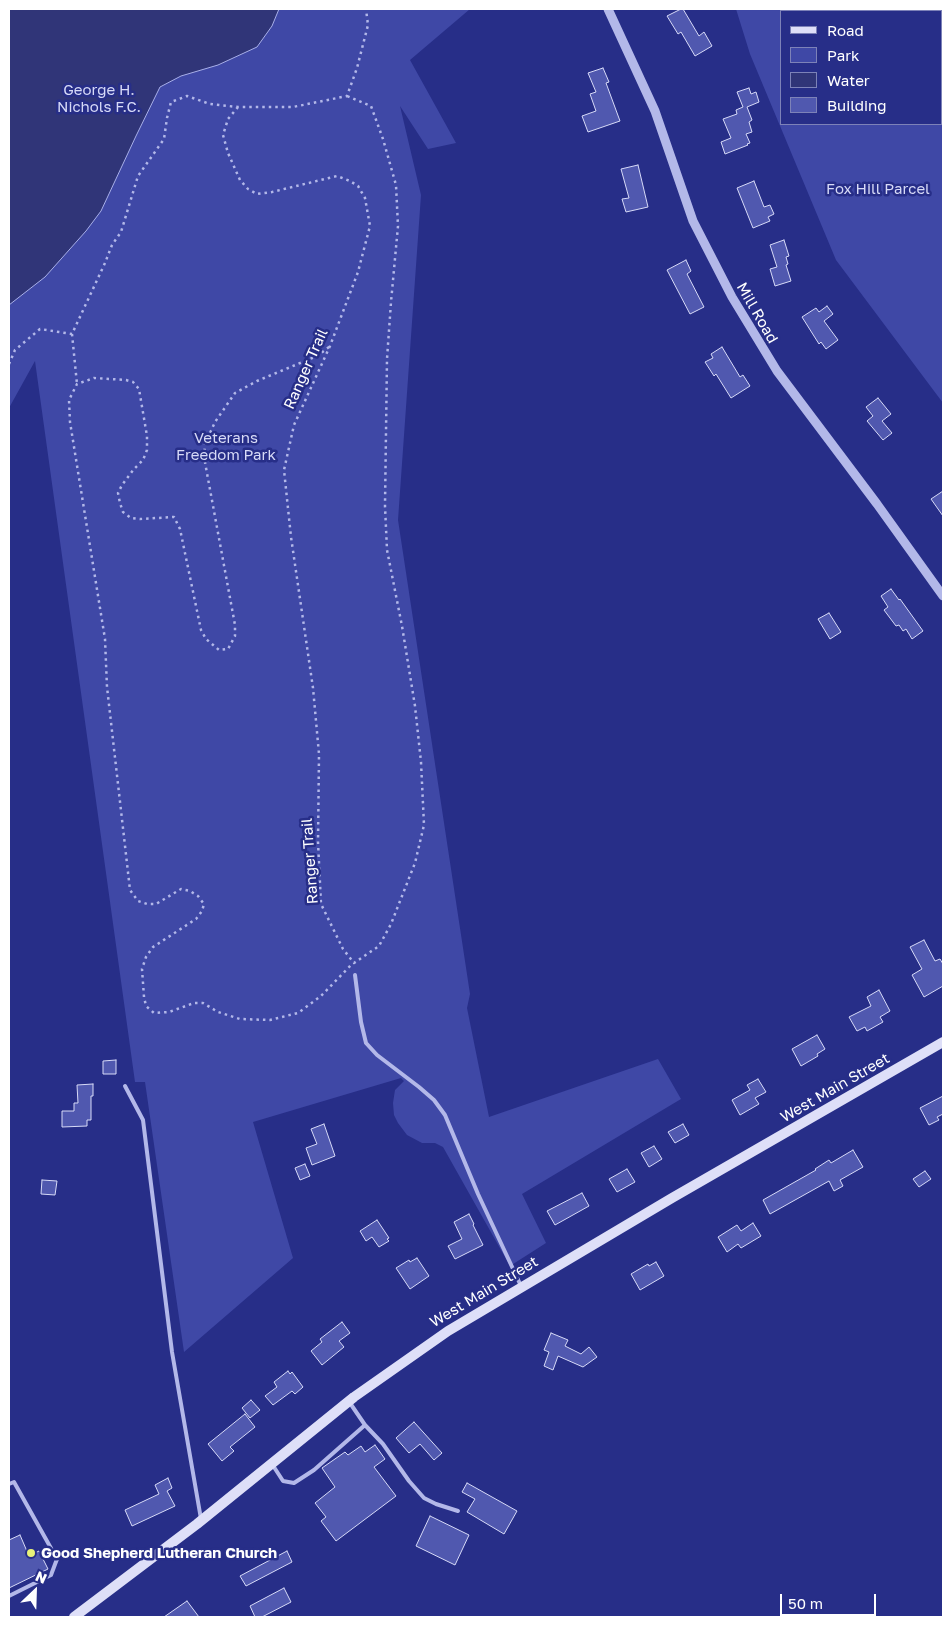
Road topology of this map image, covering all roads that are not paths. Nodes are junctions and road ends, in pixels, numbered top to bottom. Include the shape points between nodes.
1 (608, 9) edge
2 (943, 596) edge
3 (355, 976) road end
4 (943, 1042) edge
5 (126, 1086) dead end
6 (521, 1286) junction
7 (348, 1402) junction
8 (364, 1426) junction
9 (271, 1464) junction
10 (9, 1484) edge
11 (458, 1511) dead end
12 (201, 1521) junction
13 (9, 1596) edge
14 (74, 1617) edge

1 - 2 street, Mill Road via 655,111 693,220 732,298 777,372 878,504
3 - 6 lane via 366,1043 434,1100 445,1115
4 - 6 main road, West Main Street
5 - 12 lane via 143,1120 172,1352
6 - 7 main road, West Main Street via 440,1336
7 - 8 lane
7 - 9 main road, West Main Street
8 - 9 lane via 314,1470 294,1483 283,1480
8 - 11 lane via 424,1498
9 - 12 main road, West Main Street
10 - 13 lane via 14,1482 57,1559 50,1575
12 - 14 main road, West Main Street

